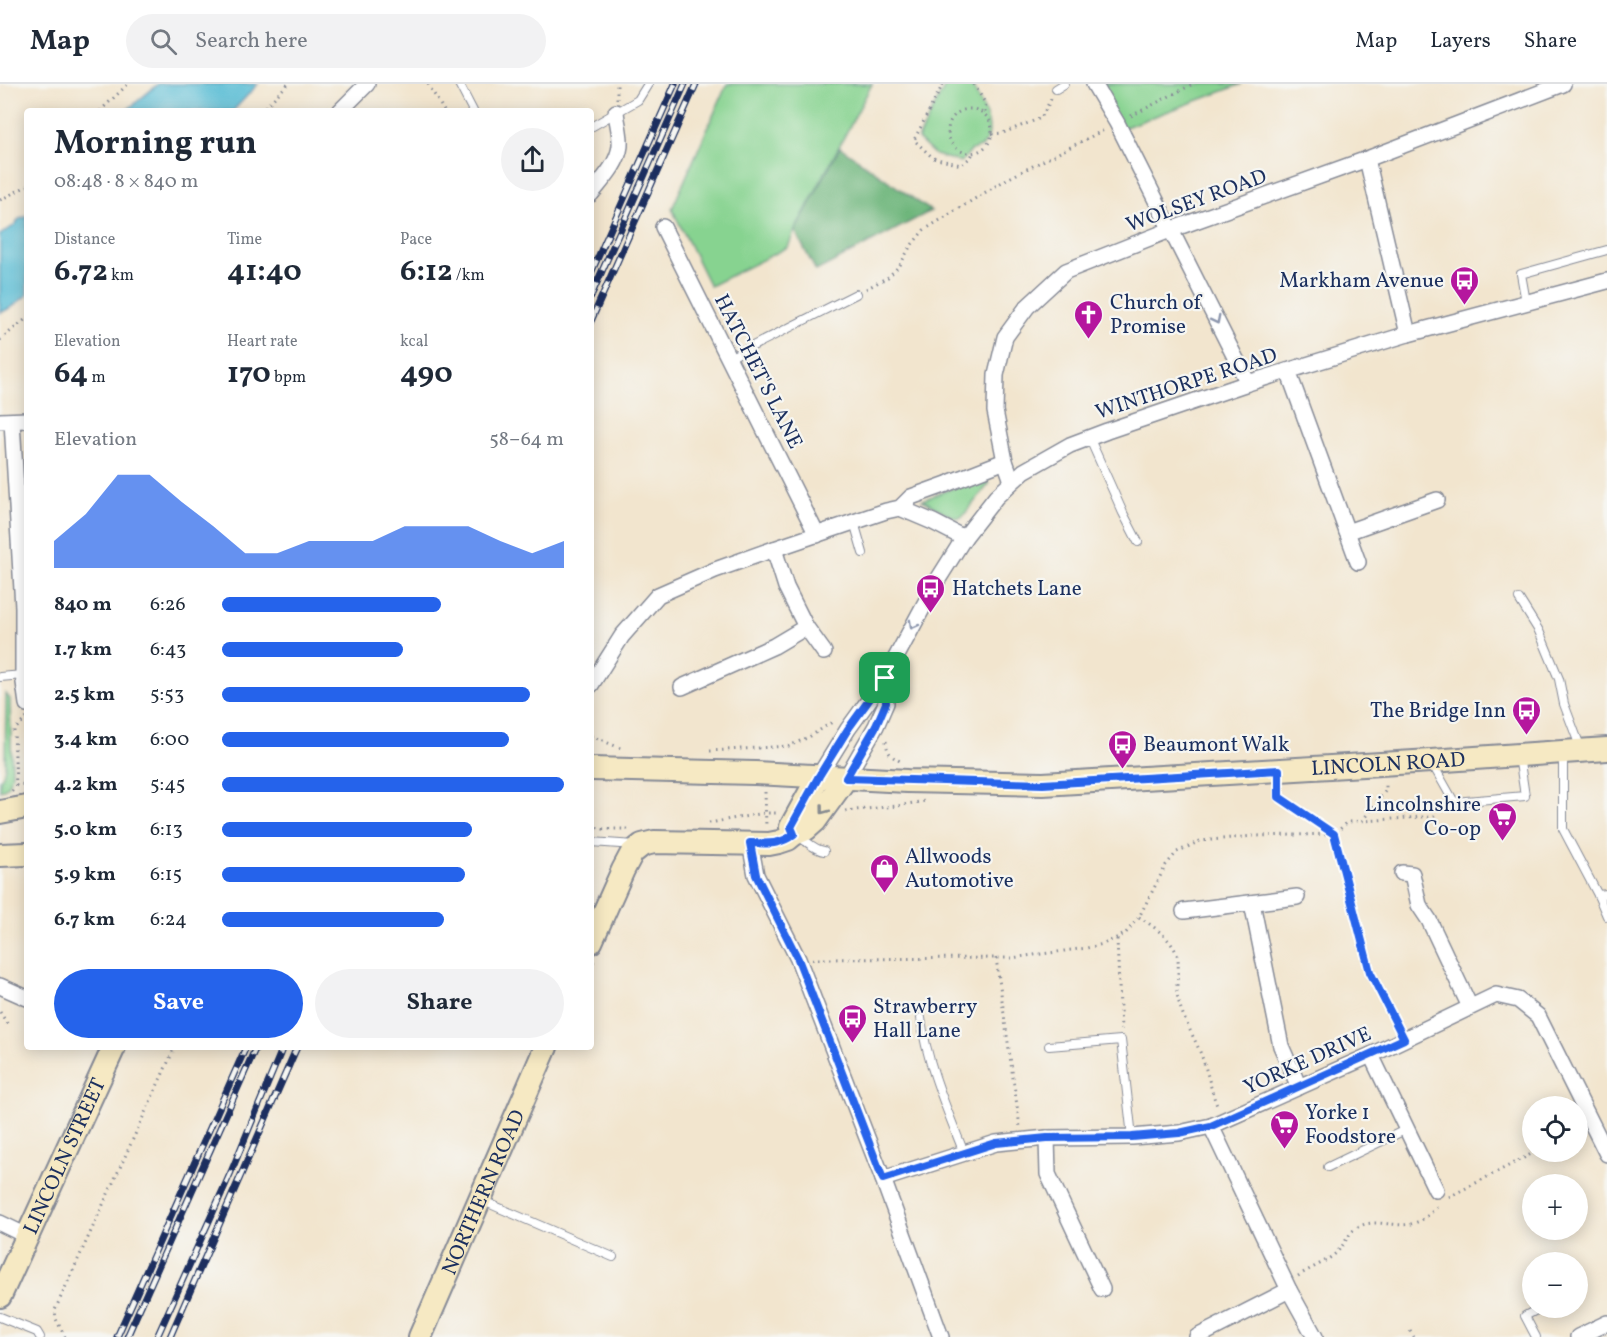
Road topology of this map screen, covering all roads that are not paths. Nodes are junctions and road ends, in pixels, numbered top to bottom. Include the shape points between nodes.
1 (367, 84) edge
2 (459, 84) edge
3 (648, 84) edge
4 (1064, 84) edge
5 (1094, 84) edge
6 (1563, 84) edge
7 (1056, 89) road end
8 (343, 108) edge
9 (471, 108) edge
10 (616, 112) junction
11 (594, 125) edge
12 (1367, 159) junction
13 (594, 190) edge
14 (663, 227) dead end
15 (1170, 230) junction
16 (1607, 250) edge
17 (1607, 281) edge
18 (856, 294) road end
19 (1526, 302) junction
20 (1408, 334) junction
21 (729, 358) junction
22 (1288, 371) junction
23 (1248, 383) junction
24 (13, 421) edge
25 (1089, 437) junction
26 (1005, 461) junction
27 (1012, 481) junction
28 (1437, 500) dead end
29 (900, 508) junction
30 (854, 522) junction
31 (1347, 532) junction
32 (817, 535) junction
33 (964, 538) junction
34 (1138, 542) dead end
35 (774, 549) junction
36 (863, 553) dead end
37 (1358, 562) dead end
38 (1519, 599) dead end
39 (806, 627) junction
40 (824, 652) dead end
41 (23, 675) junction
42 (0, 677) edge
43 (885, 678) junction
44 (594, 681) edge
45 (24, 682) edge
46 (682, 687) dead end
47 (1607, 749) edge
48 (1572, 751) junction
49 (1519, 755) junction
50 (1431, 761) junction
51 (594, 769) edge
52 (819, 776) junction
53 (846, 778) junction
54 (24, 808) edge
55 (0, 812) edge
56 (794, 834) junction
57 (758, 836) junction
58 (594, 842) edge
59 (642, 845) junction
60 (824, 851) dead end
61 (24, 854) edge
62 (0, 855) edge
63 (1402, 873) dead end
64 (1607, 894) edge
65 (1598, 895) junction
66 (1298, 897) dead end
67 (1252, 903) junction
68 (1184, 911) dead end
69 (1607, 916) edge
70 (594, 935) edge
71 (0, 986) edge
72 (24, 997) edge
73 (1470, 1007) junction
74 (921, 1018) dead end
75 (1049, 1046) dead end
76 (113, 1050) edge
77 (545, 1050) edge
78 (1371, 1055) junction
79 (1299, 1087) junction
80 (1217, 1124) junction
81 (1407, 1129) junction
82 (1132, 1137) junction
83 (1047, 1138) junction
84 (964, 1153) junction
85 (1607, 1154) edge
86 (1328, 1167) dead end
87 (883, 1179) junction
88 (1436, 1190) dead end
89 (479, 1200) junction
90 (0, 1223) edge
91 (27, 1236) junction
92 (613, 1257) dead end
93 (1288, 1286) junction
94 (1102, 1289) dead end
95 (0, 1296) edge
96 (0, 1317) edge
97 (1526, 1318) edge
98 (1607, 1323) edge
99 (40, 1337) edge
100 (420, 1337) edge
101 (941, 1337) edge
102 (1197, 1337) edge
103 (1315, 1337) edge
104 (1536, 1337) edge
105 (1578, 1337) edge

1 - 8 street
2 - 9 lane
3 - 10 lane via 638,100
4 - 7 lane
5 - 15 street via 1118,123
6 - 12 street, WOLSEY ROAD
10 - 11 lane
10 - 13 street via 620,146
12 - 15 street, WOLSEY ROAD
12 - 20 street
14 - 21 street, HATCHET'S LANE
15 -> 23 street
15 - 26 street, WOLSEY ROAD via 1066,271 1027,307 1005,337 996,375 995,411
16 - 19 lane via 1521,274
17 - 19 street, WINTHORPE ROAD
18 - 21 lane
19 - 20 street, WINTHORPE ROAD
20 - 22 street, WINTHORPE ROAD
21 - 32 street, HATCHET'S LANE
22 - 23 street, WINTHORPE ROAD
22 - 31 street
23 - 25 street, WINTHORPE ROAD
24 - 41 street
25 - 27 street, WINTHORPE ROAD
25 - 34 lane
26 - 27 street, WOLSEY ROAD
26 - 29 street via 911,497
27 - 33 street, WINTHORPE ROAD
28 - 31 street
29 - 30 street
29 - 33 street
30 - 32 street
30 - 36 lane
31 - 37 street
32 - 35 street
33 -> 43 street, WINTHORPE ROAD
35 - 39 street via 786,587
35 - 44 street via 658,595 622,636
38 - 48 lane via 1539,631 1559,679
39 - 40 street
39 - 46 street via 774,646
41 - 42 lane
41 - 45 street
43 - 52 street, WINTHORPE ROAD
43 - 53 street, WINTHORPE ROAD via 886,703
47 - 48 main road, LINCOLN ROAD
48 - 49 main road, LINCOLN ROAD
48 - 65 lane via 1563,829
49 - 50 main road, LINCOLN ROAD
49 - 50 lane via 1525,796 1454,802
50 - 53 main road, LINCOLN ROAD via 1043,784
51 - 52 main road, LINCOLN ROAD
52 - 53 main road, LINCOLN ROAD
52 - 56 main road via 791,827
53 -> 56 main road via 815,821
54 - 55 main road
56 - 57 main road via 779,842
56 - 60 lane
57 - 59 main road
57 - 87 street via 756,875 798,959
58 - 59 lane
59 - 70 main road via 622,870
61 - 62 main road
63 - 73 street via 1412,874 1419,904
64 - 65 lane
65 - 69 lane
66 - 67 street
67 - 68 street
67 - 79 street via 1281,1046
71 - 72 street
73 - 78 street, YORKE DRIVE
73 - 85 street, YORKE DRIVE via 1496,995 1518,1000 1538,1016
74 - 84 lane via 941,1094
75 - 82 lane via 1121,1040
76 - 91 main road, LINCOLN STREET
77 - 89 main road, NORTHERN ROAD
78 - 79 street, YORKE DRIVE
78 - 81 street
79 - 80 street, YORKE DRIVE
80 - 82 street, YORKE DRIVE via 1179,1133
80 - 93 street
81 - 86 lane
81 - 88 street
82 - 83 street, YORKE DRIVE
83 - 84 street, YORKE DRIVE via 996,1143
83 - 94 street via 1048,1174
84 - 87 street, YORKE DRIVE
87 - 101 street
89 - 92 lane
89 - 100 main road, NORTHERN ROAD
90 - 91 street
91 - 95 main road, LINCOLN STREET
93 - 102 street
93 - 103 street
96 - 99 lane via 37,1332
97 - 104 lane
98 - 105 street

